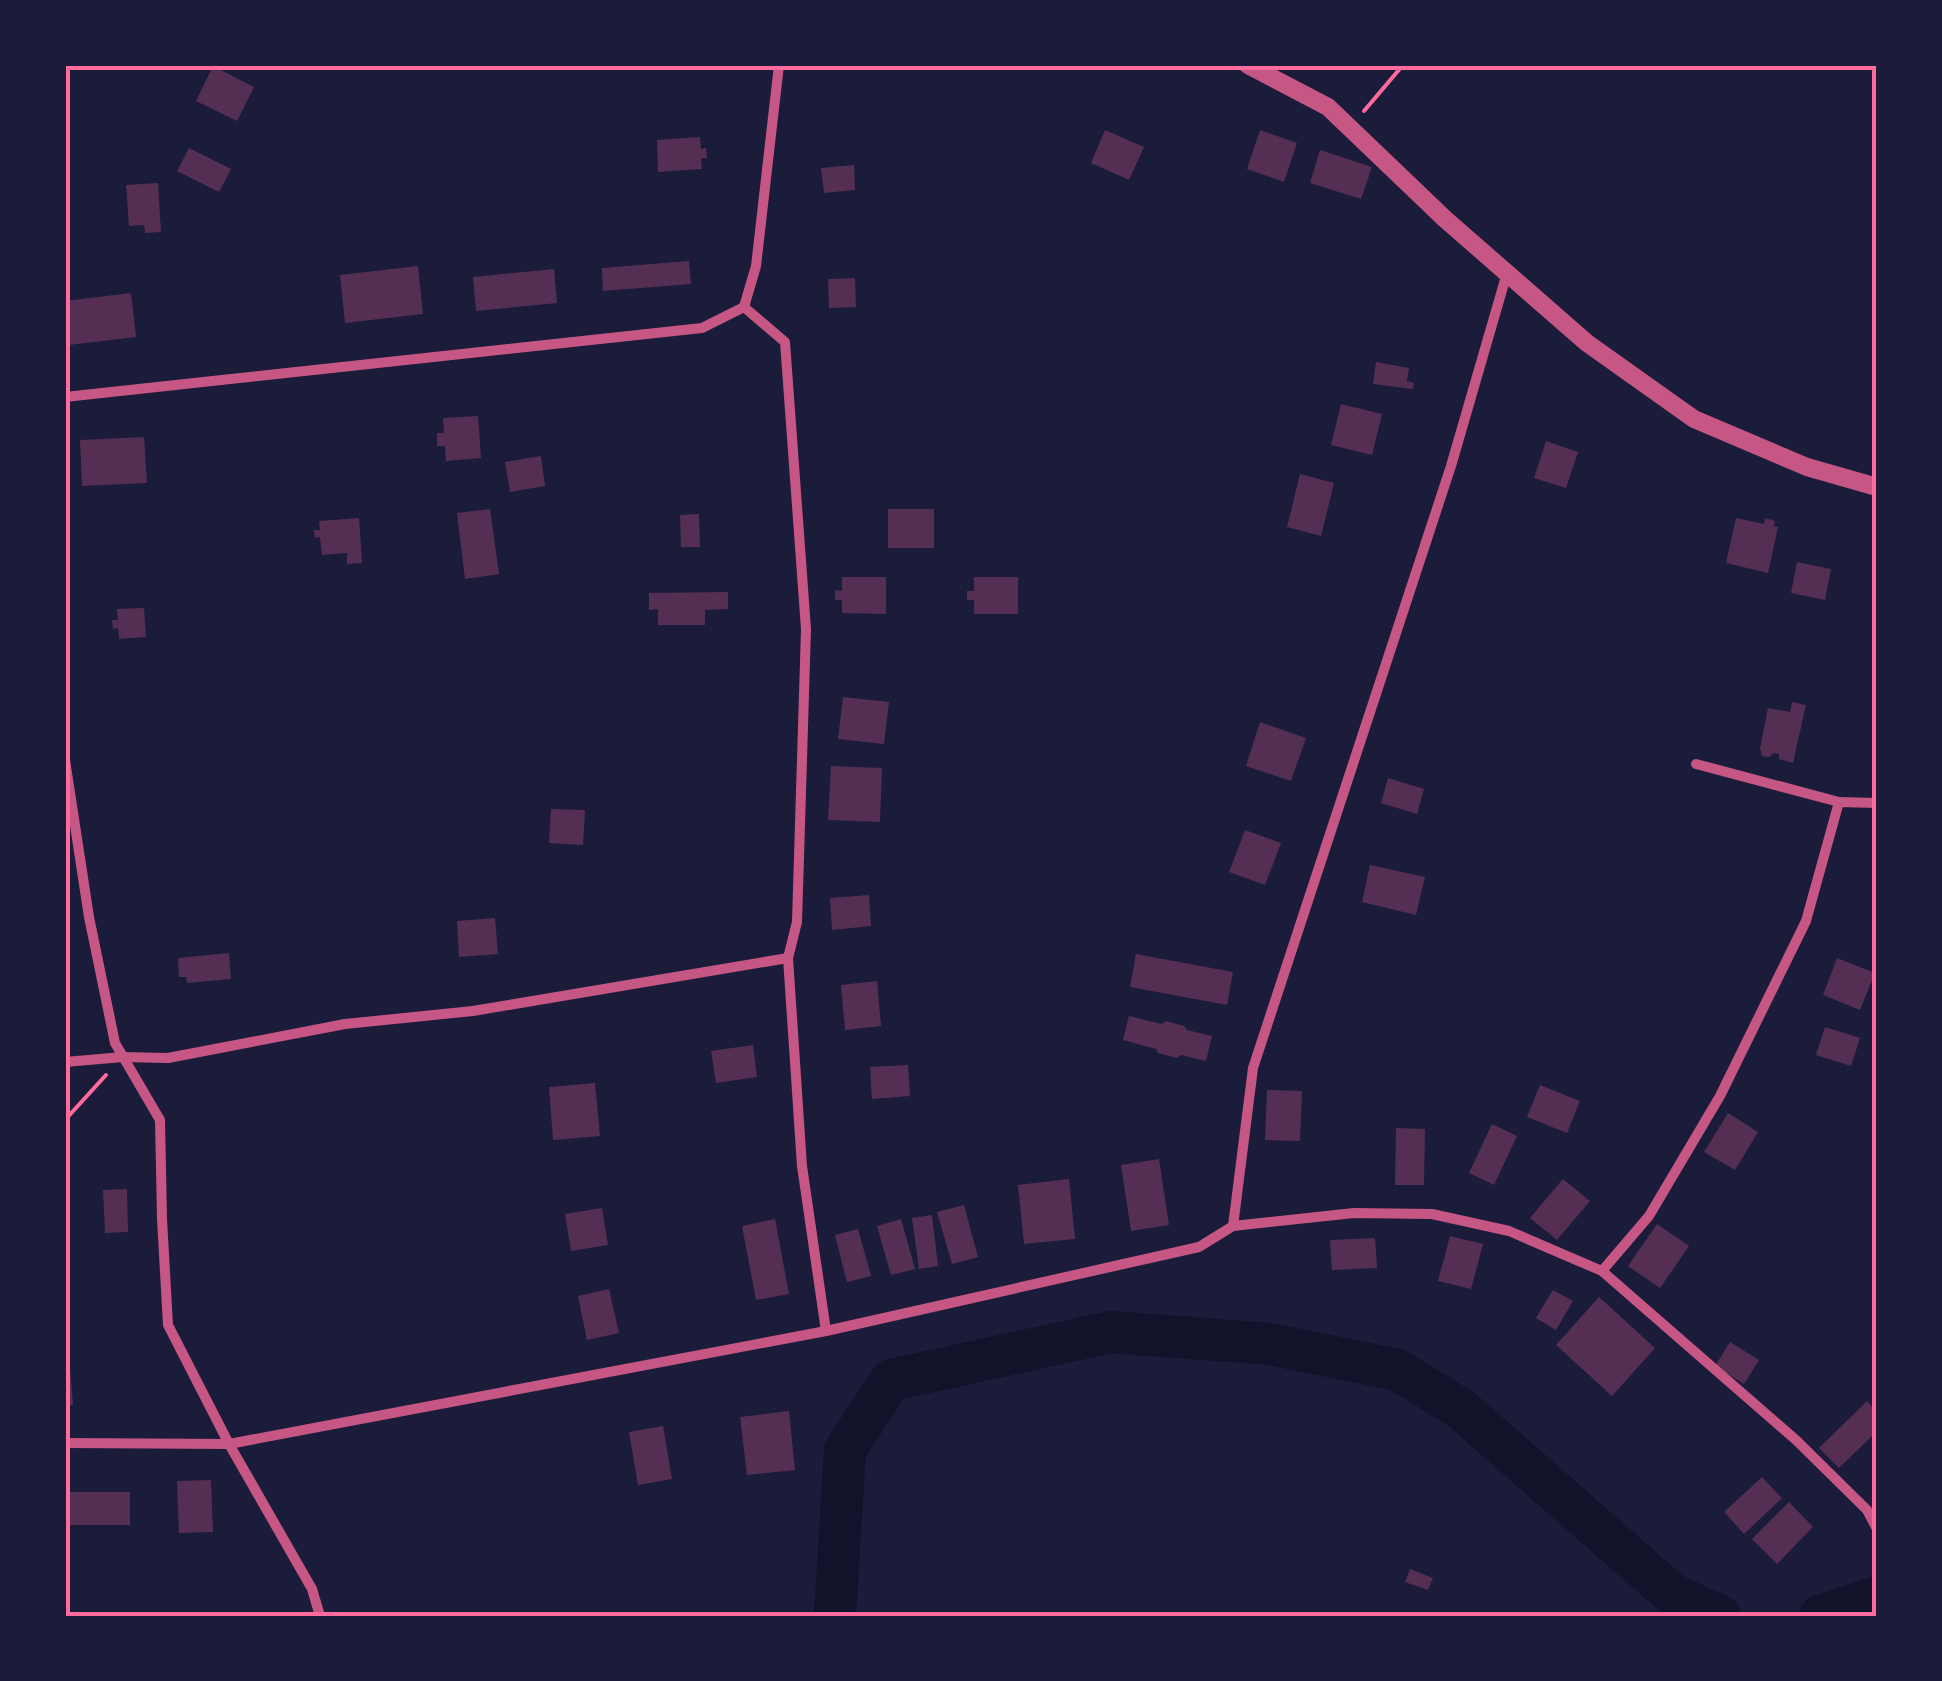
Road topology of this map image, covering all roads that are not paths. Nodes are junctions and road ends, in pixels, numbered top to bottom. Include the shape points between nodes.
1 (779, 65) edge
2 (1248, 65) edge
3 (1507, 273) junction
4 (744, 307) junction
5 (65, 397) edge
6 (1877, 487) edge
7 (65, 760) edge
8 (1696, 764) dead end
9 (1839, 802) junction
10 (1877, 803) edge
11 (788, 958) junction
12 (123, 1057) junction
13 (65, 1062) edge
14 (1233, 1226) junction
15 (1602, 1272) junction
16 (826, 1331) junction
17 (65, 1443) edge
18 (229, 1444) junction
19 (1877, 1529) edge
20 (320, 1616) edge

1 - 4 street via 756,266
2 - 3 street via 1328,107
3 - 6 street via 1587,343 1694,419 1807,467
3 - 14 street via 1451,466 1252,1068
4 - 5 street via 702,328
4 - 11 street via 785,342 805,610 797,922
7 - 12 street via 88,916 114,1042
8 - 9 street
9 - 10 street
9 - 15 street via 1806,921 1720,1096 1649,1216
11 - 12 street via 473,1012 345,1024 168,1058
11 - 16 street via 802,1166
12 - 13 street
12 - 18 street via 160,1120 168,1325
14 - 15 street via 1354,1213 1432,1214 1509,1231
14 - 16 street via 1199,1248
15 - 19 street via 1796,1440 1867,1510
16 - 18 street
17 - 18 street
18 - 20 street via 312,1589

